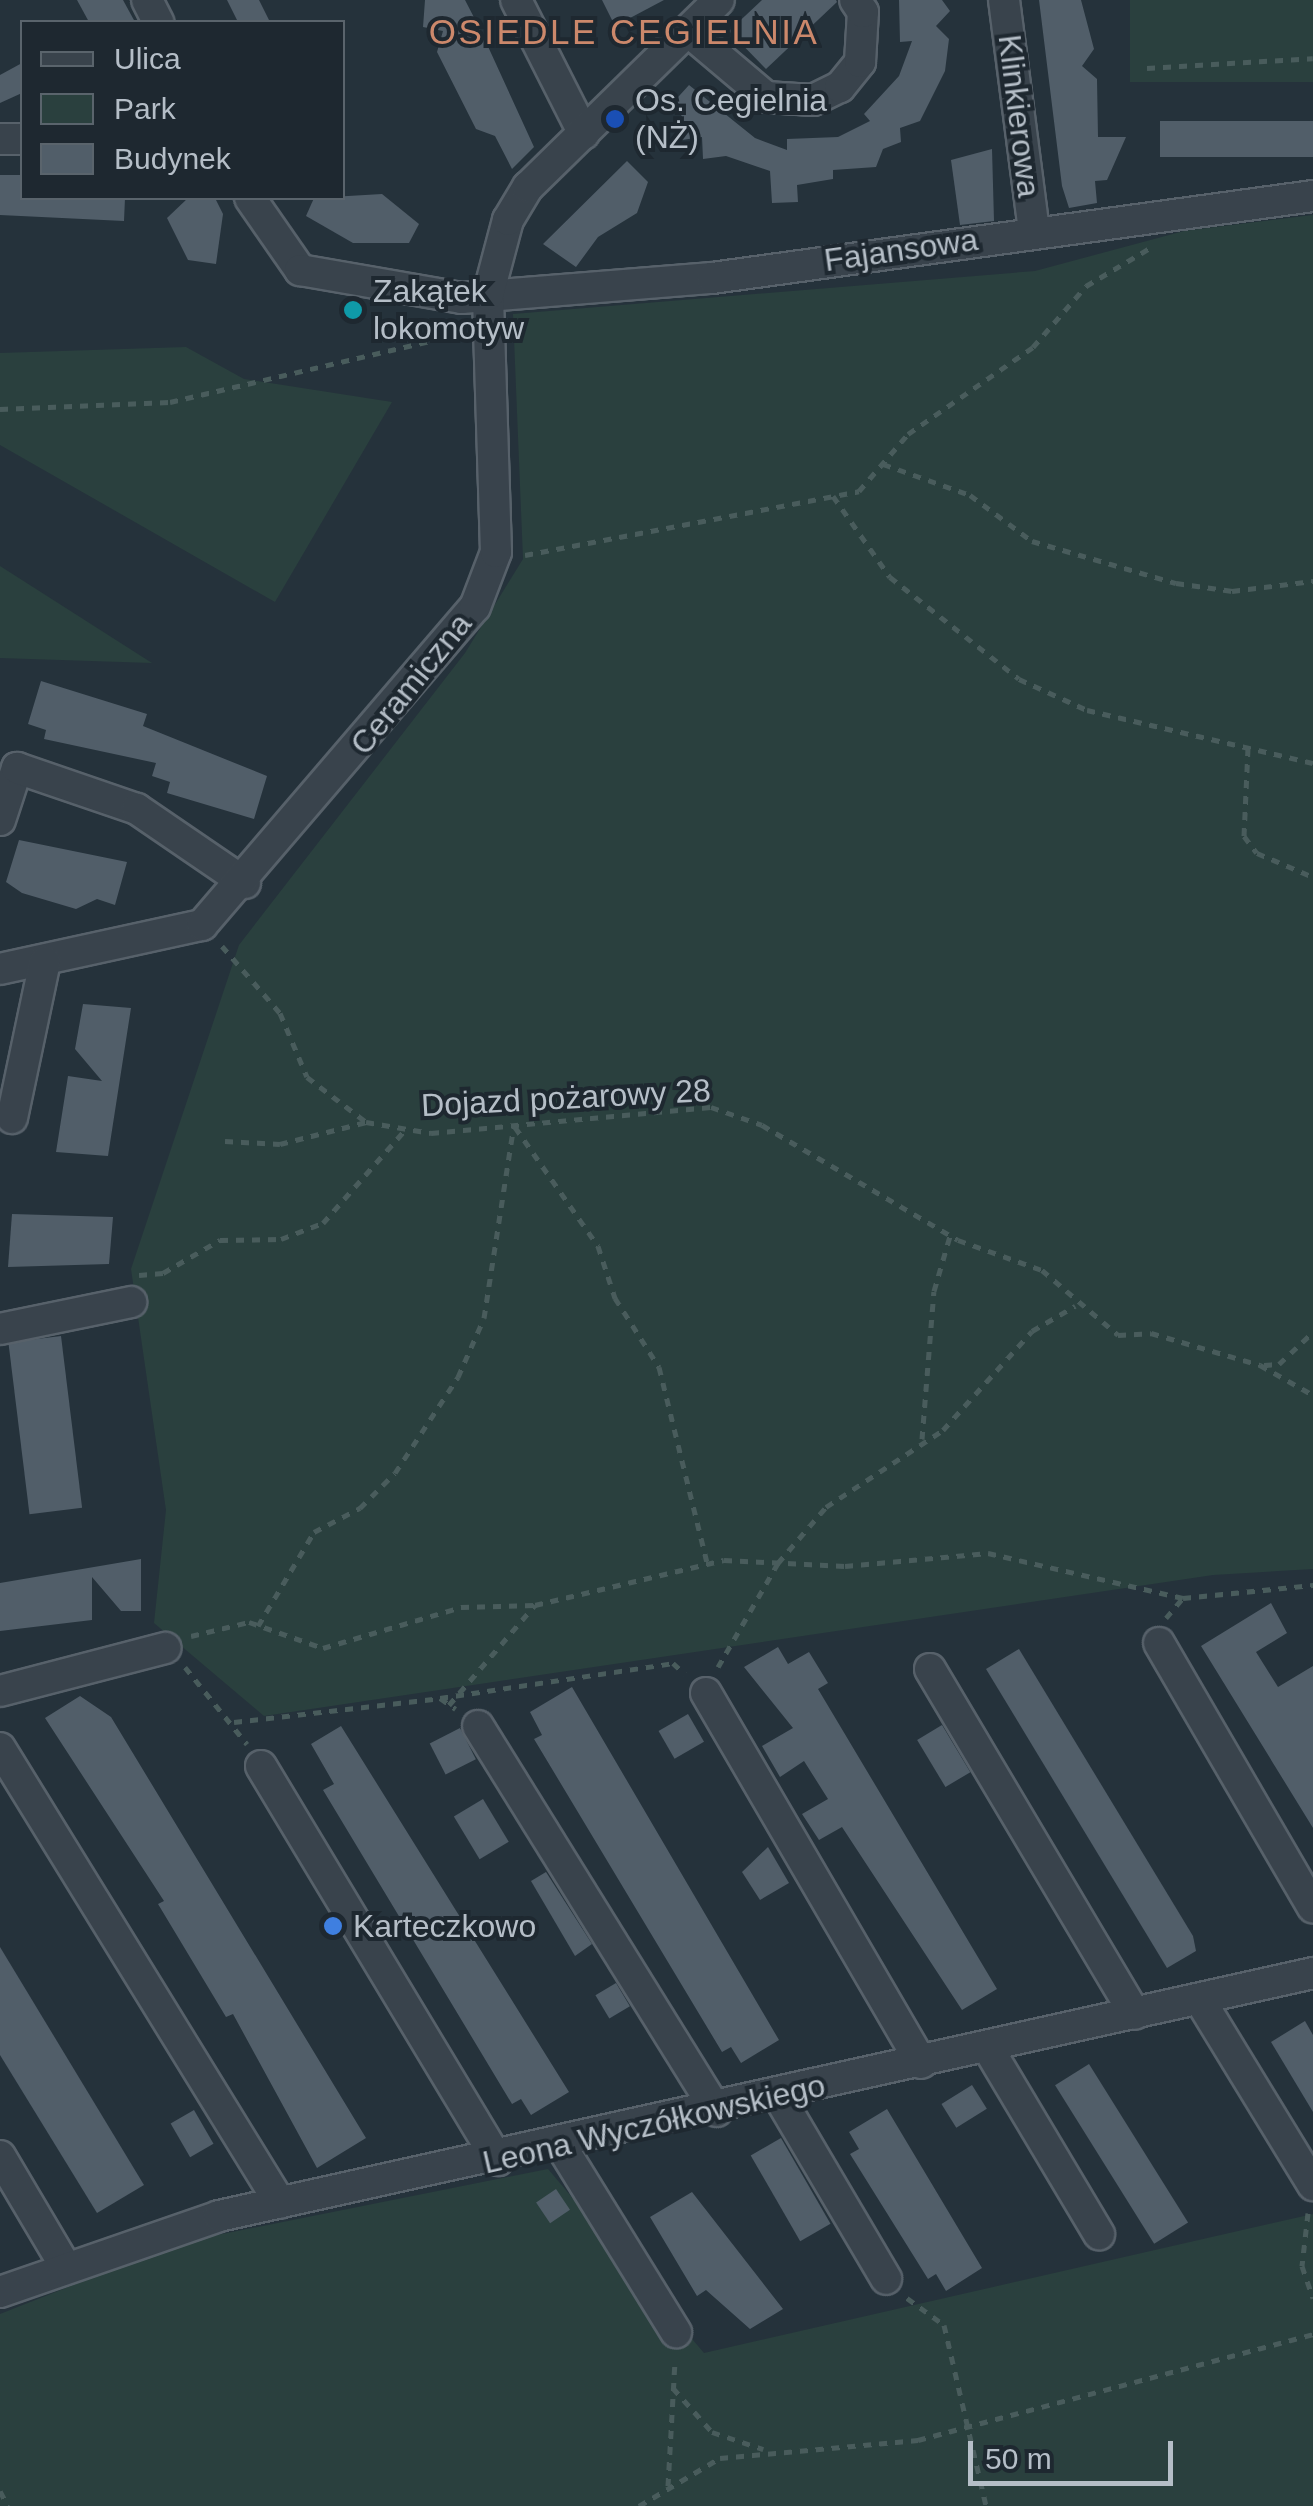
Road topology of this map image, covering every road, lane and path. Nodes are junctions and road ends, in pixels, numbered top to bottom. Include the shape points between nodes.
1 (516, 0) edge
2 (719, 0) edge
3 (856, 0) edge
4 (1004, 0) edge
5 (688, 30) junction
6 (1313, 58) edge
7 (1147, 68) dead end
8 (584, 134) junction
9 (1313, 196) edge
10 (251, 200) edge
11 (1034, 231) junction
12 (1164, 239) dead end
13 (488, 294) junction
14 (478, 333) dead end
15 (0, 409) edge
16 (883, 464) junction
17 (833, 496) junction
18 (492, 562) junction
19 (1313, 581) edge
20 (1248, 748) junction
21 (1313, 763) edge
22 (0, 820) edge
23 (1313, 877) edge
24 (244, 883) junction
25 (202, 926) junction
26 (45, 961) junction
27 (0, 969) edge
28 (12, 1118) dead end
29 (366, 1122) junction
30 (514, 1124) junction
31 (406, 1128) junction
32 (225, 1141) dead end
33 (950, 1236) junction
34 (128, 1289) joint
35 (1075, 1306) junction
36 (0, 1329) edge
37 (1313, 1332) edge
38 (1260, 1365) junction
39 (1313, 1396) edge
40 (922, 1441) junction
41 (778, 1562) junction
42 (707, 1564) junction
43 (1313, 1584) edge
44 (1183, 1598) junction
45 (535, 1605) junction
46 (258, 1626) junction
47 (1158, 1642) joint
48 (165, 1648) junction
49 (930, 1669) dead end
50 (0, 1690) edge
51 (706, 1693) junction
52 (458, 1695) junction
53 (440, 1698) junction
54 (449, 1704) junction
55 (234, 1722) junction
56 (478, 1726) joint
57 (0, 1748) edge
58 (260, 1766) joint
59 (1313, 1908) edge
60 (1313, 1973) edge
61 (1200, 2000) junction
62 (1134, 2014) junction
63 (988, 2048) junction
64 (921, 2063) junction
65 (778, 2097) junction
66 (717, 2111) junction
67 (562, 2146) junction
68 (0, 2156) edge
69 (498, 2160) junction
70 (1313, 2185) edge
71 (280, 2203) junction
72 (1099, 2234) dead end
73 (65, 2266) junction
74 (886, 2279) joint
75 (0, 2292) edge
76 (1313, 2298) edge
77 (676, 2332) joint
78 (1313, 2334) edge
79 (672, 2386) junction
80 (966, 2429) junction
81 (766, 2450) junction
82 (668, 2486) junction
83 (0, 2490) edge
84 (8, 2506) edge
85 (639, 2506) edge
86 (986, 2506) edge

1 - 8 street
2 - 5 street, Ceramiczna
3 - 5 street via 864,12 860,62 840,88 812,100 766,97
4 - 11 street, Klinkierowa
5 - 8 street, Ceramiczna
6 - 7 path
8 - 13 street, Ceramiczna via 518,204
9 - 11 street, Fajansowa
10 - 13 street, Fajansowa via 282,252 324,280
11 - 13 street, Fajansowa via 712,278
12 - 16 path via 1086,286 1033,347 968,387
13 - 18 street, Ceramiczna via 500,476
14 - 15 path via 170,402
16 - 17 path via 859,491
16 - 19 path via 970,495 1032,541 1176,583 1232,591
17 - 18 path
17 - 20 path via 890,577 1019,679 1087,710
18 - 24 street, Ceramiczna via 475,606 438,657
20 - 21 path
20 - 23 path via 1244,836 1257,853
22 - 24 street via 17,768 137,809
24 - 25 street, Ceramiczna
25 - 26 street
25 - 29 path, Dojazd pożarowy 28 via 280,1012 307,1077
26 - 27 street
26 - 28 street
29 - 31 path, Dojazd pożarowy 28
29 - 32 path via 280,1144
30 - 31 path, Dojazd pożarowy 28
30 - 33 path, Dojazd pożarowy 28 via 710,1107 762,1125
30 - 42 path via 535,1168 598,1246 616,1298 659,1367
30 - 46 path via 484,1318 458,1376 395,1473 360,1508 314,1532
31 - 34 path via 323,1223 280,1238 220,1240
33 - 35 path, Dojazd pożarowy 28 via 1042,1270
33 - 40 path via 934,1292
34 - 36 street
35 - 38 path, Dojazd pożarowy 28 via 1118,1334 1150,1333
35 - 40 path via 1032,1330
37 - 38 path via 1279,1364
38 - 39 path, Dojazd pożarowy 28
40 - 41 path via 863,1475
41 - 42 path
41 - 44 path via 988,1553
41 - 51 path
42 - 45 path
43 - 44 path
44 - 47 path
45 - 46 path via 460,1607 323,1648
45 - 52 path
46 - 48 path via 210,1627
47 - 59 street
48 - 50 street
48 - 55 path
49 - 62 street
51 - 52 path via 673,1663
51 - 64 street
52 - 53 path
52 - 54 path
53 - 54 path
53 - 55 path
54 - 56 path
55 - 58 path
56 - 66 street
57 - 71 street
58 - 69 street
60 - 61 street, Leona Wyczółkowskiego
61 - 62 street, Leona Wyczółkowskiego
61 - 70 street
62 - 63 street, Leona Wyczółkowskiego
63 - 64 street, Leona Wyczółkowskiego
63 - 72 street
64 - 65 street, Leona Wyczółkowskiego
65 - 66 street, Leona Wyczółkowskiego
65 - 74 street
66 - 67 street, Leona Wyczółkowskiego
67 - 69 street, Leona Wyczółkowskiego
67 - 77 street
68 - 73 street
69 - 71 street, Leona Wyczółkowskiego
70 - 76 path via 1302,2266
71 - 73 street, Leona Wyczółkowskiego
73 - 75 street, Leona Wyczółkowskiego
74 - 80 path via 944,2325
77 - 79 path
78 - 80 path
79 - 81 path via 712,2432
79 - 82 path
80 - 81 path via 807,2454
80 - 86 path
81 - 82 path via 697,2465
82 - 85 path
83 - 84 path

